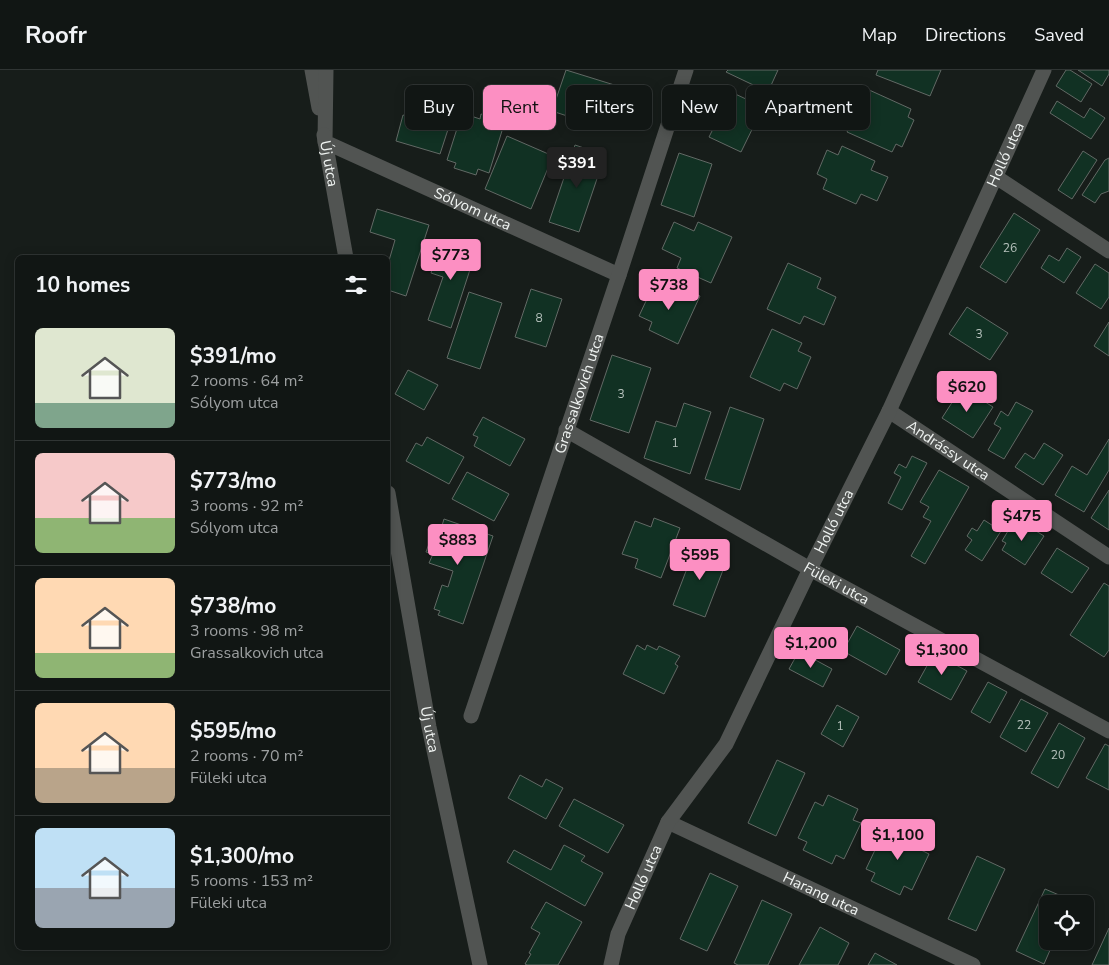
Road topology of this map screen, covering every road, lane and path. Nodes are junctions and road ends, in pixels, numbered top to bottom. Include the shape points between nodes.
1 (312, 70) edge
2 (326, 70) edge
3 (686, 70) edge
4 (1044, 70) edge
5 (326, 142) junction
6 (996, 177) junction
7 (1109, 252) edge
8 (345, 255) edge
9 (619, 275) junction
10 (889, 411) junction
11 (566, 430) junction
12 (390, 504) edge
13 (1109, 557) edge
14 (810, 569) junction
15 (471, 716) dead end
16 (1109, 731) edge
17 (668, 822) junction
18 (480, 965) edge
19 (611, 965) edge
20 (973, 965) edge

1 - 5 street, Új utca
2 - 5 street
3 - 9 street, Grassalkovich utca
4 - 6 street, Holló utca
5 - 8 street, Új utca
5 - 9 street, Sólyom utca
6 - 7 street
6 - 10 street, Holló utca
9 - 11 street, Grassalkovich utca
10 - 13 street, Andrássy utca
10 - 14 street, Holló utca
11 - 14 street, Füleki utca
11 - 15 street, Grassalkovich utca
12 - 18 street, Új utca via 429,727
14 - 16 street, Füleki utca
14 - 17 street, Holló utca via 726,744
17 - 19 street, Holló utca via 618,934
17 - 20 street, Harang utca

